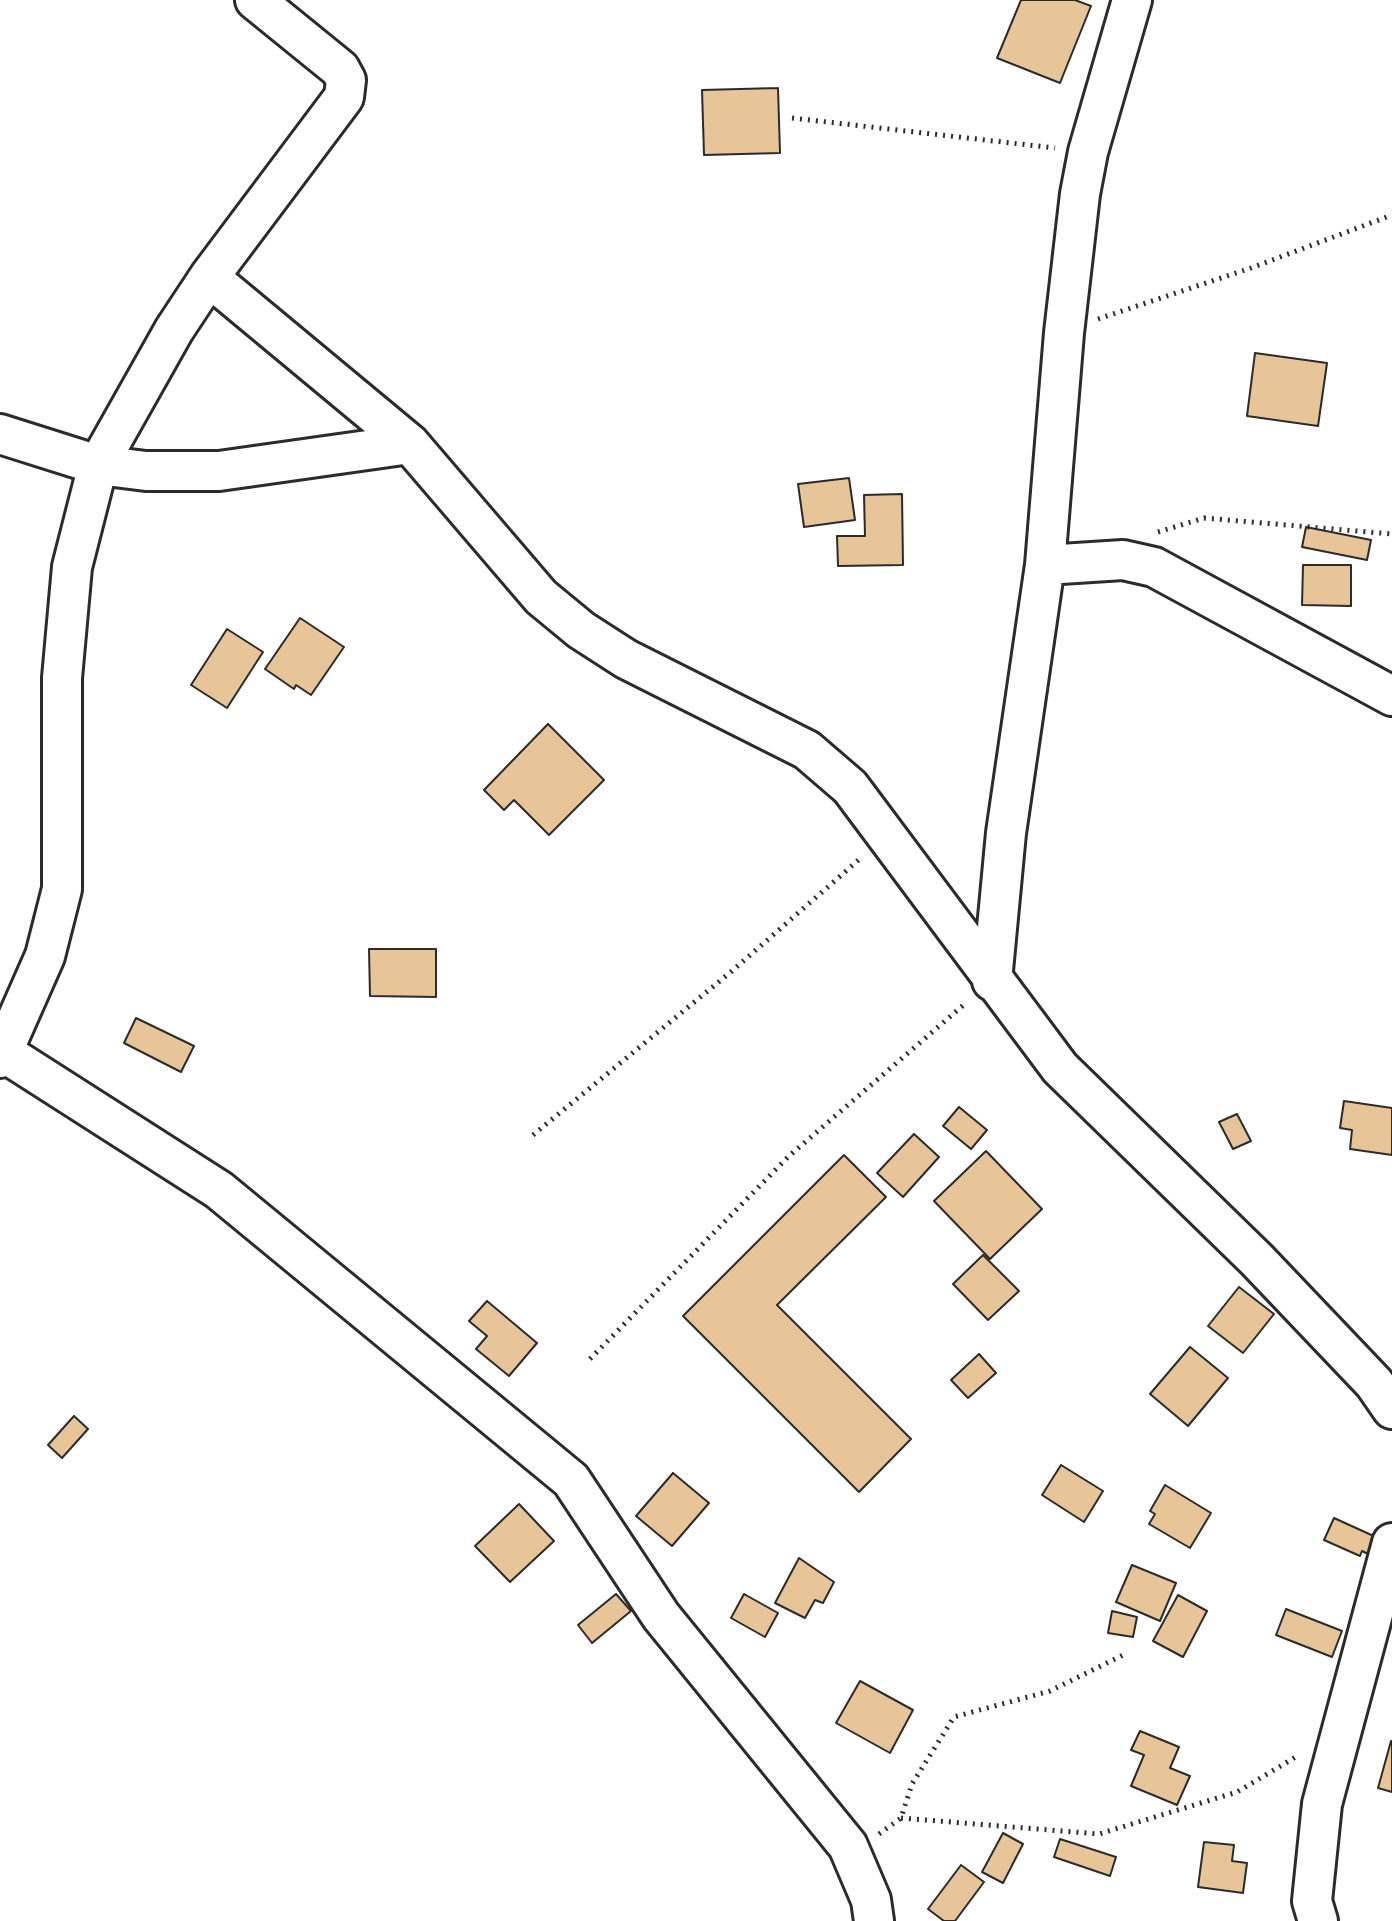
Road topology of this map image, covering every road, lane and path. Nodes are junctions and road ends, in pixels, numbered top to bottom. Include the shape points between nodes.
1 (255, 0) edge
2 (1132, 0) edge
3 (792, 118) dead end
4 (1088, 152) junction
5 (1392, 215) edge
6 (209, 277) junction
7 (1064, 333) junction
8 (0, 434) edge
9 (410, 444) junction
10 (98, 465) junction
11 (1152, 534) dead end
12 (1392, 534) edge
13 (1045, 565) junction
14 (1392, 696) edge
15 (886, 836) junction
16 (992, 981) junction
17 (1, 1053) edge
18 (533, 1135) dead end
19 (590, 1359) dead end
20 (1392, 1409) edge
21 (1392, 1543) edge
22 (1123, 1655) dead end
23 (1341, 1729) junction
24 (901, 1818) junction
25 (848, 1846) junction
26 (874, 1921) edge
27 (1318, 1921) edge

1 - 6 street via 340,69 346,80 344,97
2 - 4 street
3 - 4 path
4 - 7 street
5 - 7 path
6 - 9 street
6 - 10 street
7 - 13 street
8 - 10 street
9 - 10 street via 219,471
9 - 15 street via 541,597 581,630 626,659 807,750 850,787
10 - 17 street via 72,567 62,678 62,889 45,956
11 - 12 path via 1204,518
13 - 14 street via 1123,560 1154,567
13 - 16 street via 1008,817
15 - 16 street
15 - 18 path
16 - 19 path via 789,1156
16 - 20 street via 1060,1068 1257,1260 1374,1383
17 - 25 street via 219,1190 571,1480 661,1616
21 - 23 street
22 - 24 path via 1050,1691 954,1717 912,1784
23 - 24 path via 1237,1792 1099,1834
23 - 27 street via 1322,1804 1312,1901
24 - 25 path
25 - 26 street via 871,1900

